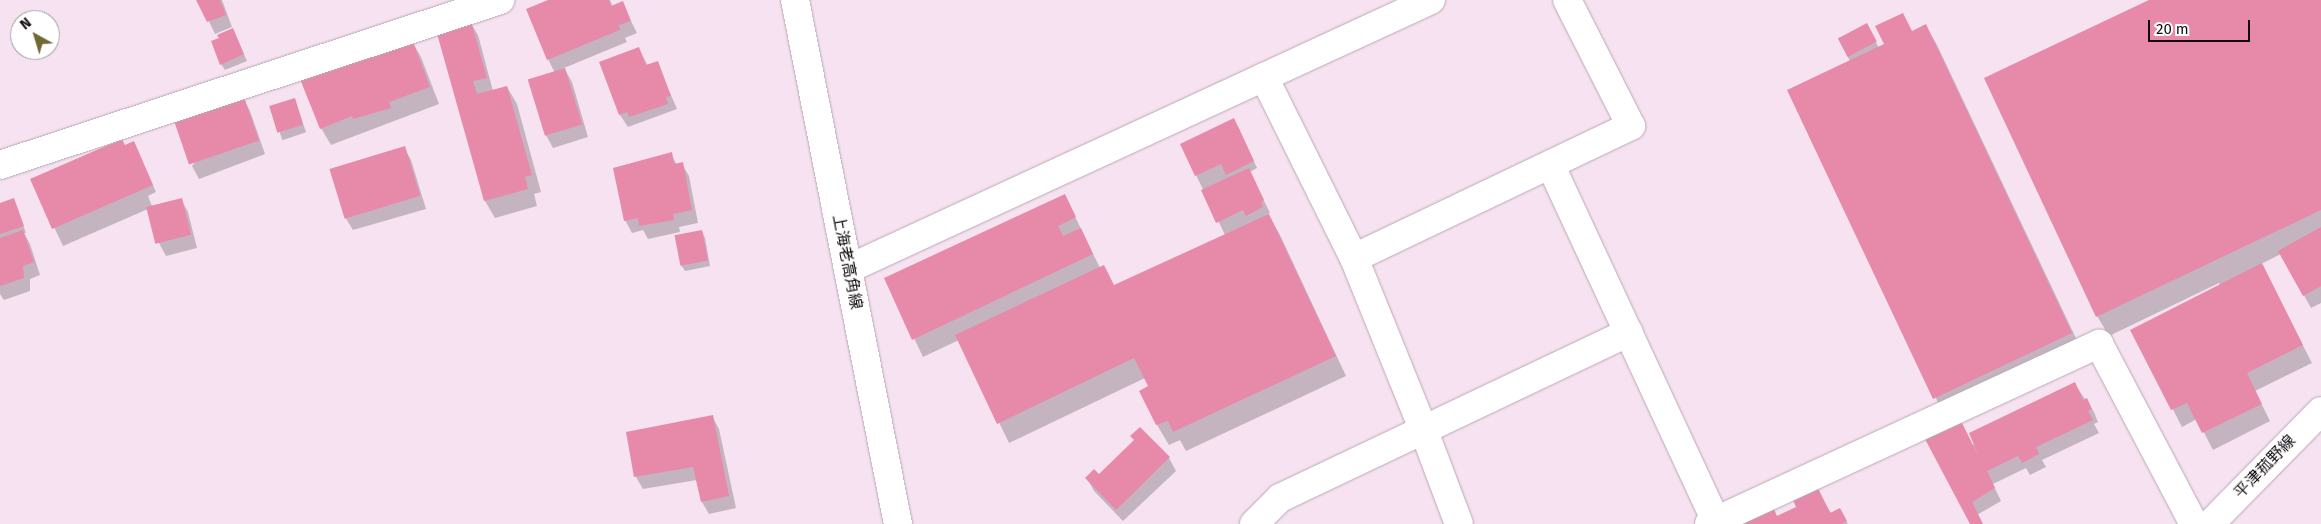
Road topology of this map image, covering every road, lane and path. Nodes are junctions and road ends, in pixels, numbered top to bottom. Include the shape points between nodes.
1 (500, 0) edge
2 (796, 0) edge
3 (1431, 0) edge
4 (1567, 0) edge
5 (1264, 77) junction
6 (0, 165) edge
7 (1551, 166) junction
8 (1354, 258) junction
9 (848, 269) junction
10 (1629, 332) junction
11 (2321, 411) edge
12 (1424, 431) junction
13 (1713, 522) edge
14 (898, 524) edge
15 (1254, 524) edge
16 (1459, 524) edge
17 (2194, 524) edge
18 (2210, 524) edge

1 - 6 street
2 - 9 street, 上海老高角線
3 - 5 street
4 - 7 street via 1631,126
5 - 8 street
5 - 9 street
7 - 8 street
7 - 10 street
8 - 12 street
9 - 14 street, 上海老高角線
10 - 12 street
10 - 13 street
11 - 18 street, 平津菰野線
12 - 15 street via 1280,498
12 - 16 street
13 - 17 street via 2099,344

